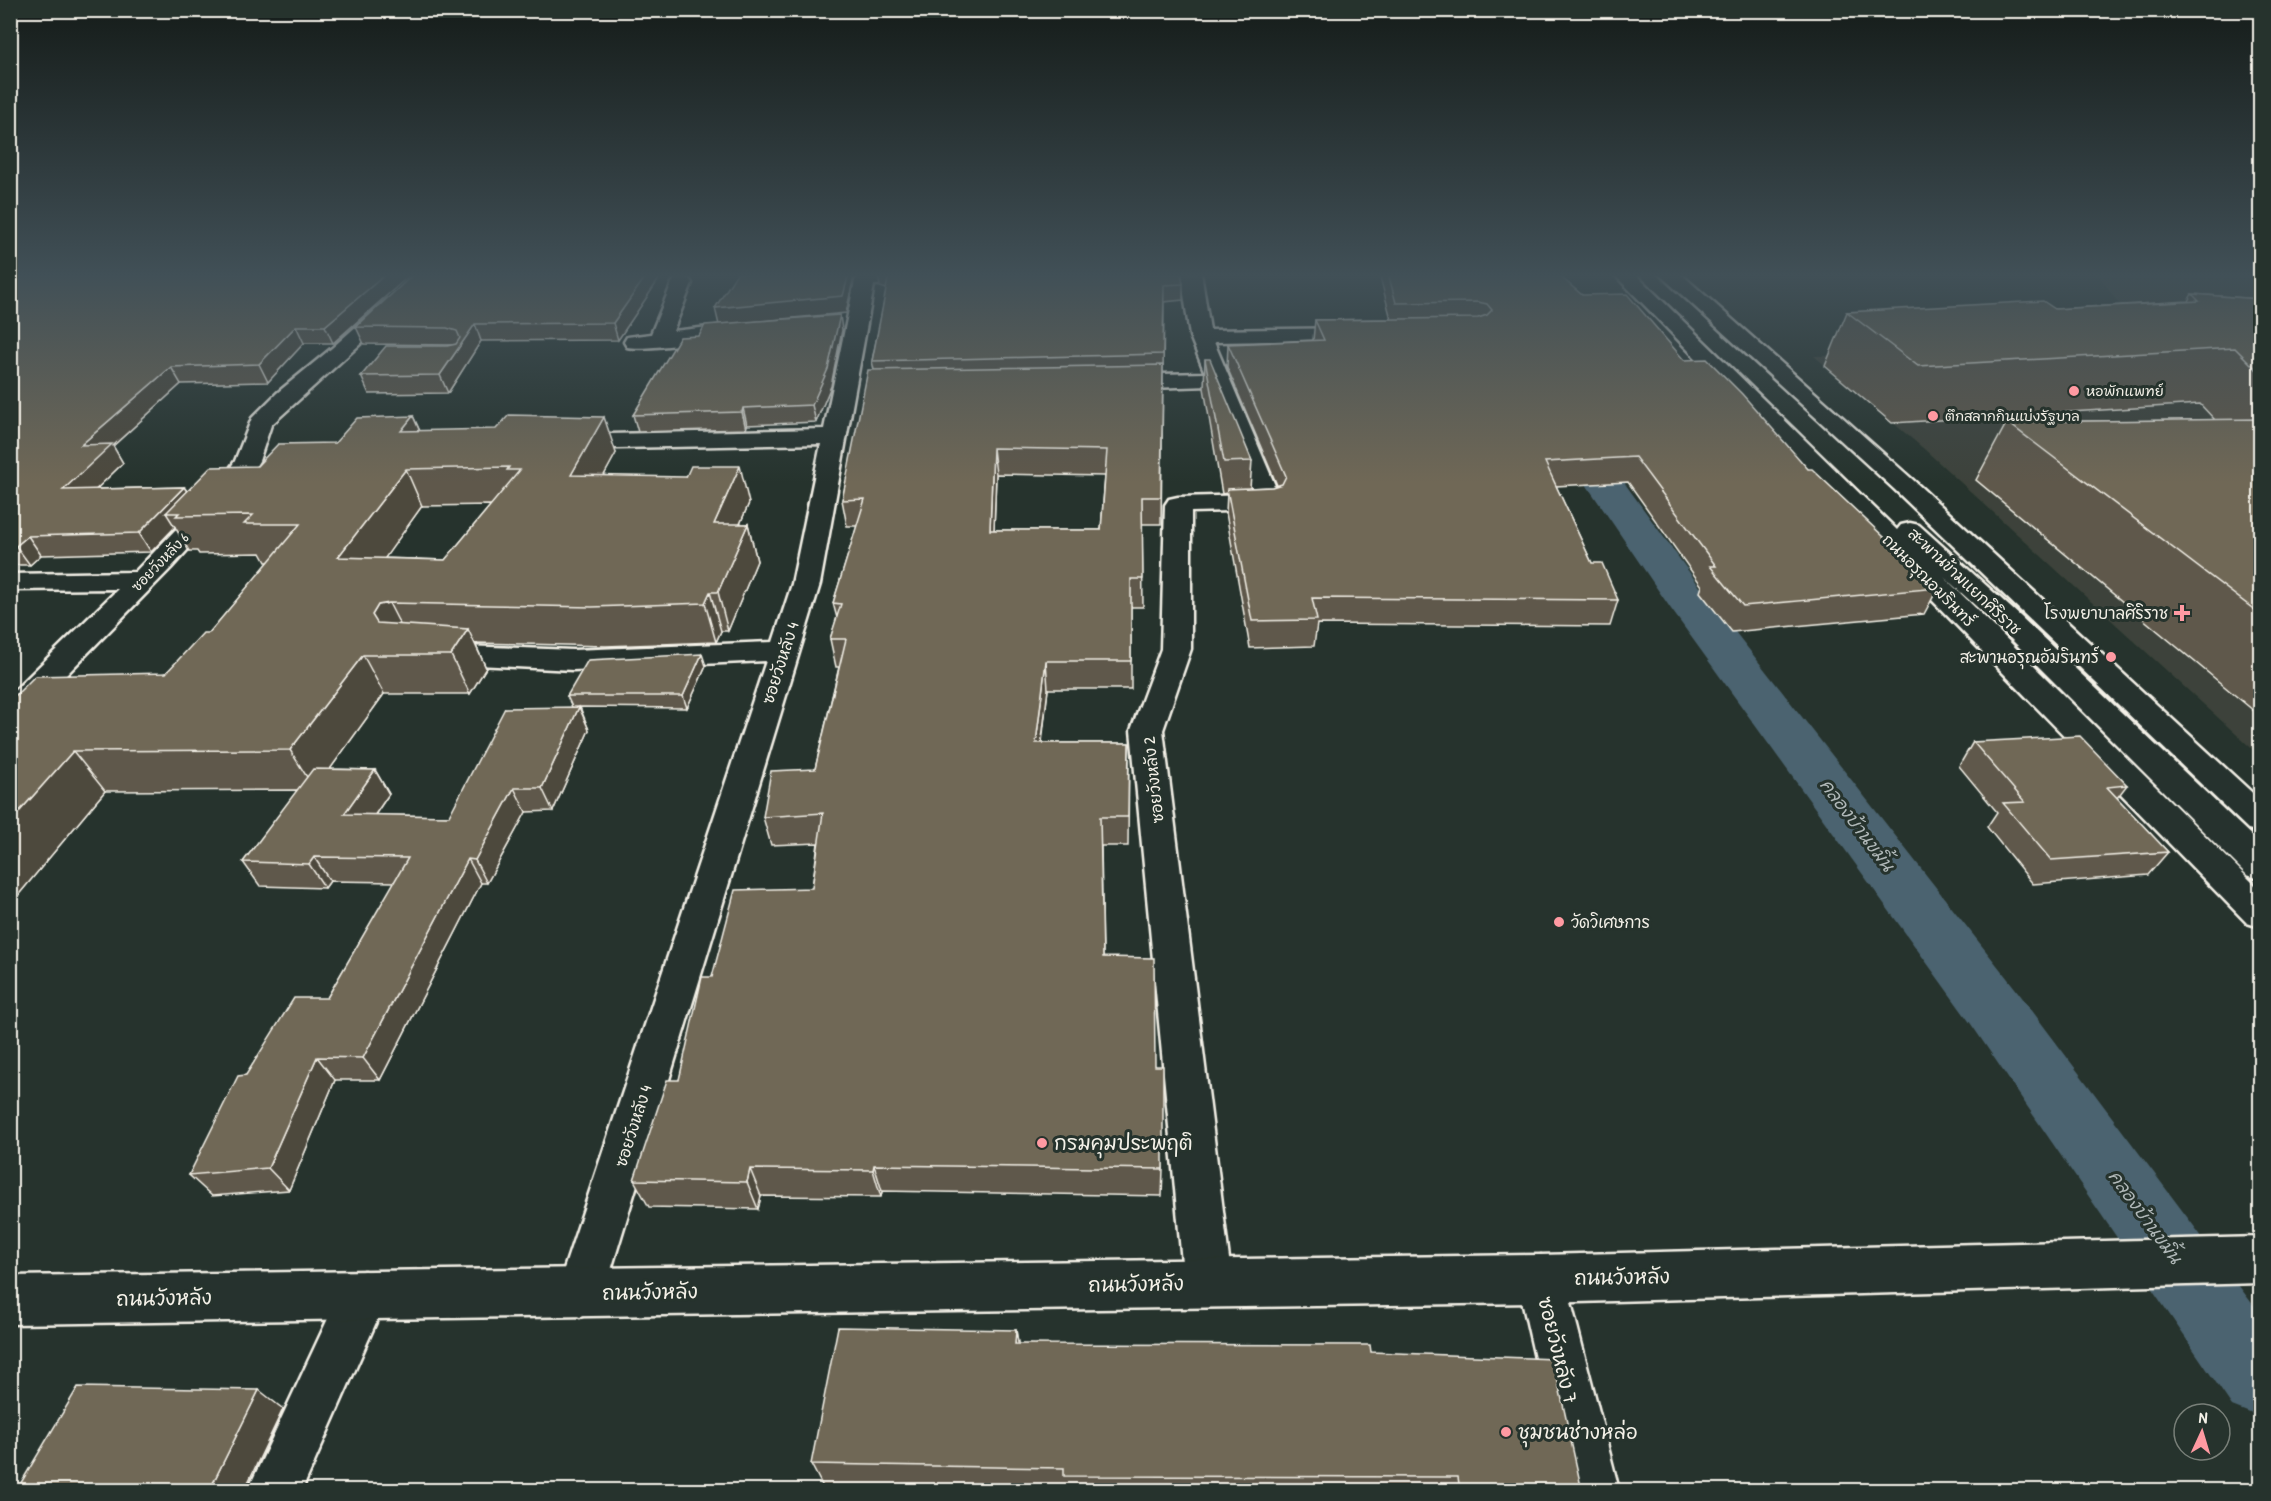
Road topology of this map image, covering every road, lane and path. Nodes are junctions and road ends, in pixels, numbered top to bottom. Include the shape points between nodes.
1 (350, 343) edge
2 (843, 343) edge
3 (1204, 343) edge
4 (1671, 343) edge
5 (1694, 343) edge
6 (1718, 343) edge
7 (1746, 343) edge
8 (1768, 343) edge
9 (340, 352) junction
10 (374, 353) dead end
11 (1218, 379) junction
12 (1100, 382) edge
13 (1733, 382) junction
14 (1798, 389) junction
15 (835, 436) junction
16 (549, 442) edge
17 (142, 580) junction
18 (10, 582) edge
19 (783, 651) junction
20 (409, 653) edge
21 (10, 714) edge
22 (2260, 820) edge
23 (2260, 865) edge
24 (2260, 913) edge
25 (2254, 1261) edge
26 (1541, 1279) junction
27 (1208, 1283) junction
28 (580, 1293) junction
29 (364, 1295) junction
30 (10, 1300) edge
31 (275, 1491) edge
32 (1592, 1491) edge

1 - 9 street, ซอยวังหลัง 6
2 - 15 street, ซอยวังหลัง 4
3 - 11 street, ซอยวังหลัง 2
4 - 13 street
5 - 13 street, ถนนอรุณอมรินทร์
6 - 23 street, สะพานข้ามแยกศิริราช via 1887,510 2010,622
7 - 14 street
8 - 14 street
9 - 10 street
9 - 17 street, ซอยวังหลัง 6 via 260,423 247,461 229,489
11 - 12 street
11 - 27 street, ซอยวังหลัง 2 via 1269,502 1178,505 1176,649 1147,730
13 - 24 street, ถนนอรุณอมรินทร์
14 - 22 street
15 - 16 street
15 - 19 street, ซอยวังหลัง 4 via 806,584
17 - 18 street
17 - 21 street, ซอยวังหลัง 6
19 - 20 street via 573,660
19 - 28 street, ซอยวังหลัง 4
25 - 26 street, ถนนวังหลัง
26 - 27 street, ถนนวังหลัง
26 - 32 street, ซอยวังหลัง 7
27 - 28 street, ถนนวังหลัง
28 - 29 street, ถนนวังหลัง
29 - 30 street, ถนนวังหลัง
29 - 31 street

